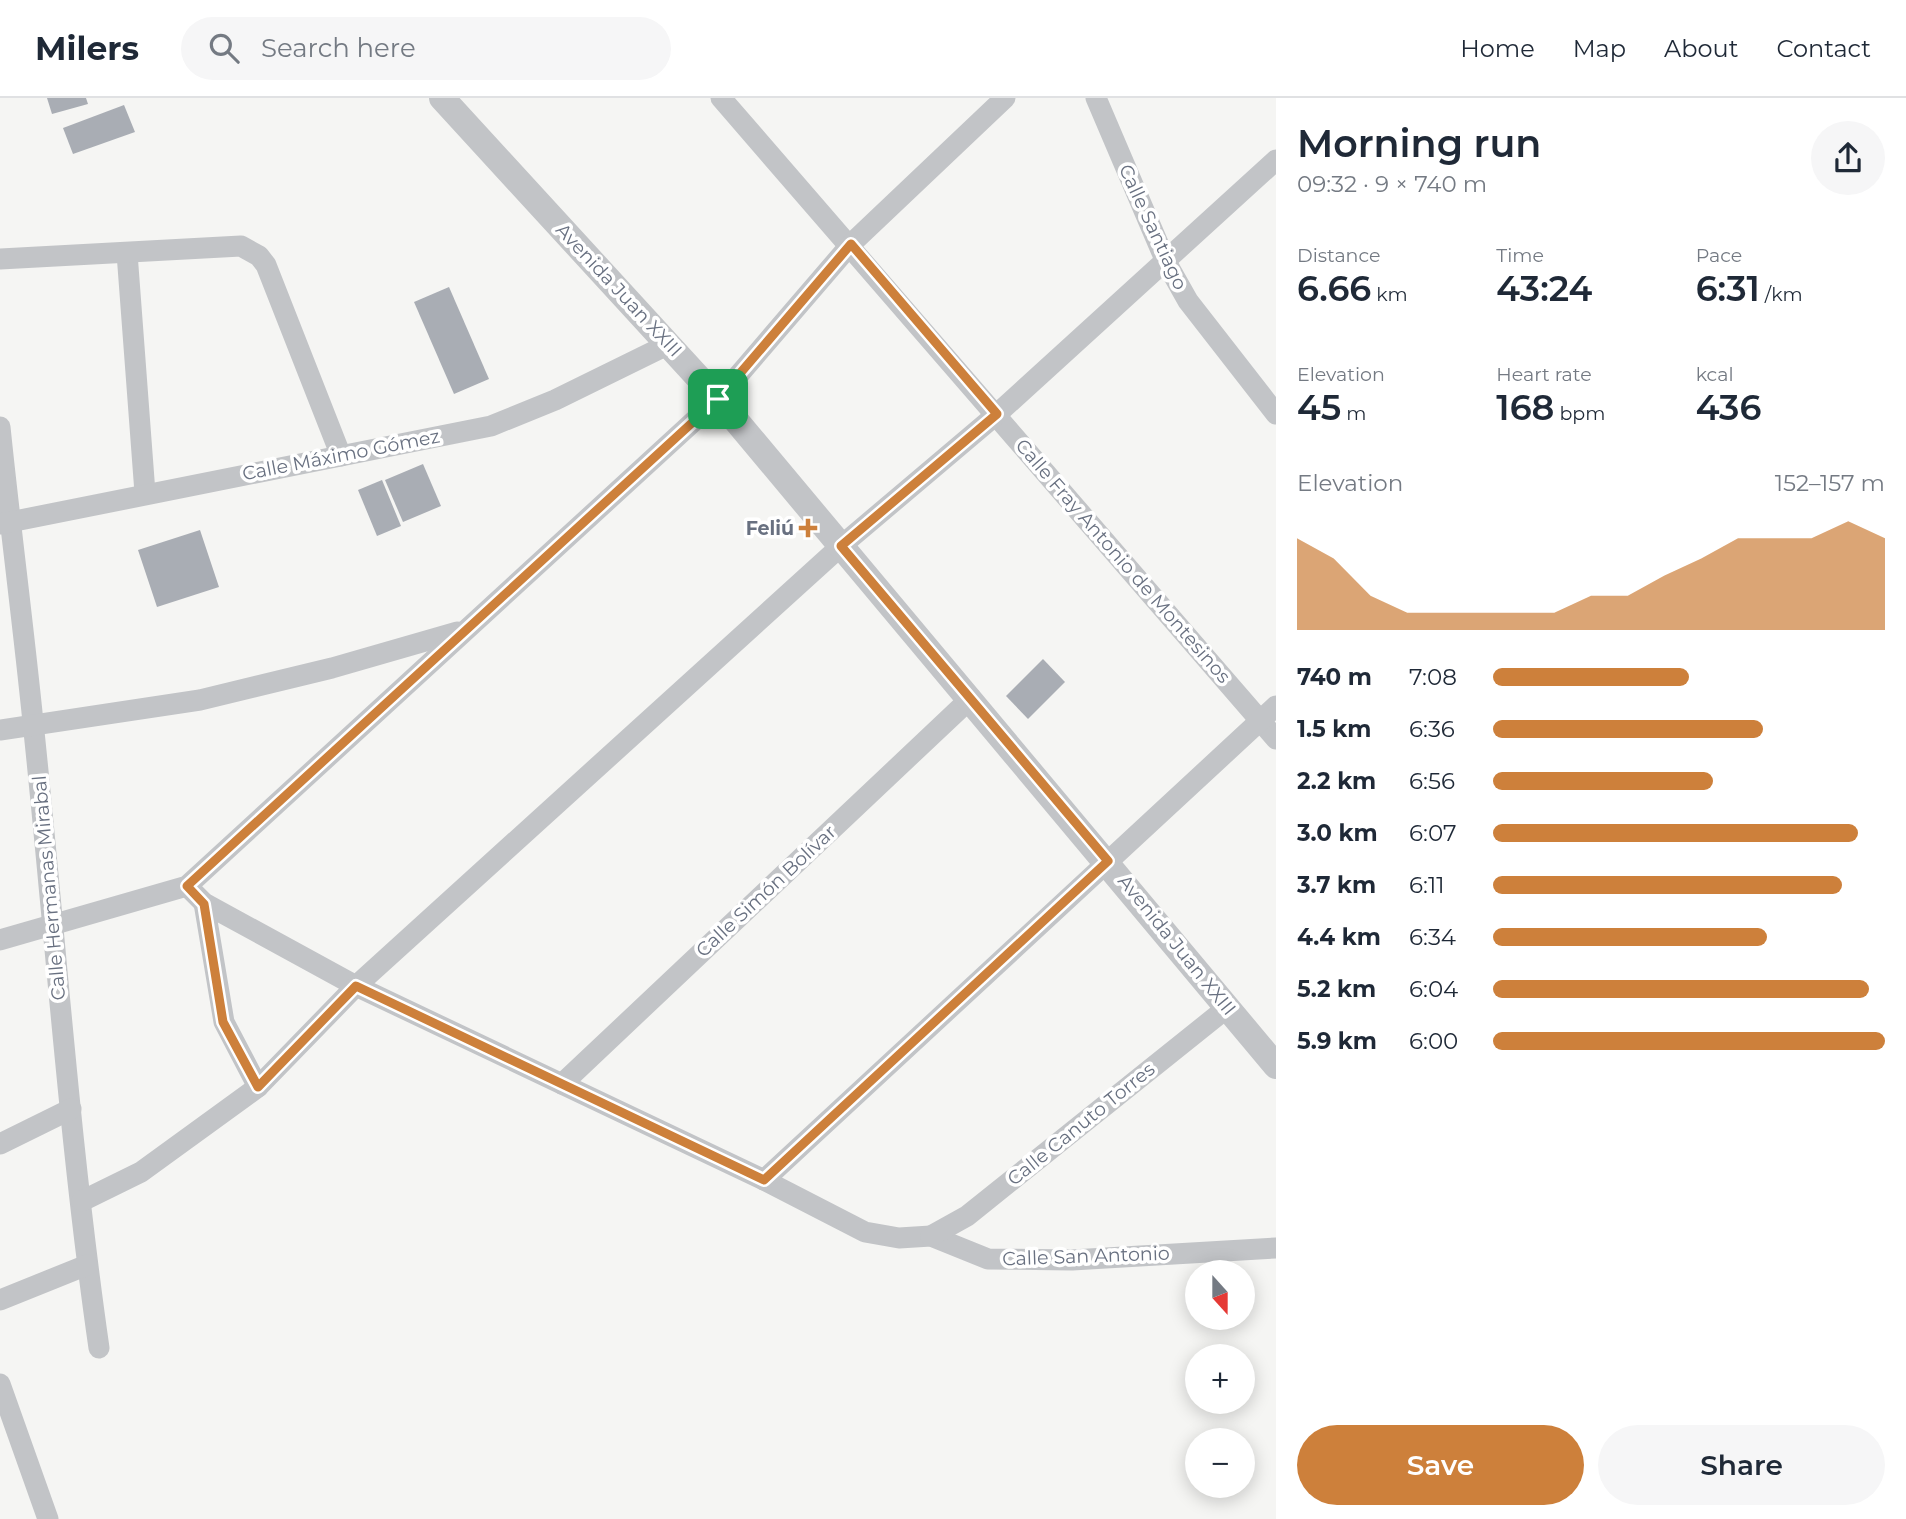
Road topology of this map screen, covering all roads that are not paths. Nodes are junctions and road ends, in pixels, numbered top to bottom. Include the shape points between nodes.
1 (442, 98) edge
2 (722, 98) edge
3 (1005, 98) edge
4 (1097, 98) edge
5 (1276, 160) edge
6 (851, 244) junction
7 (127, 253) junction
8 (0, 258) edge
9 (1166, 261) junction
10 (669, 344) junction
11 (718, 399) junction
12 (1273, 405) edge
13 (997, 414) junction
14 (0, 427) edge
15 (341, 456) junction
16 (145, 493) junction
17 (5, 523) edge
18 (841, 546) junction
19 (463, 631) junction
20 (971, 698) junction
21 (1268, 714) edge
22 (33, 723) junction
23 (0, 730) edge
24 (1276, 739) edge
25 (1108, 861) junction
26 (187, 886) junction
27 (204, 904) junction
28 (51, 926) junction
29 (0, 940) edge
30 (356, 986) junction
31 (1228, 1007) junction
32 (1276, 1066) edge
33 (562, 1084) junction
34 (258, 1087) junction
35 (72, 1109) junction
36 (0, 1144) edge
37 (764, 1180) junction
38 (82, 1201) junction
39 (932, 1236) junction
40 (1276, 1248) edge
41 (87, 1265) junction
42 (0, 1300) edge
43 (99, 1348) dead end
44 (0, 1384) edge
45 (48, 1519) edge

1 - 10 street, Avenida Juan XXIII
2 - 6 street, Calle Fray Antonio de Montesinos
3 - 6 street
4 - 9 street, Calle Santiago
5 - 9 street
6 - 11 street
6 - 13 street, Calle Fray Antonio de Montesinos
7 - 8 street
7 - 15 street via 241,246 259,256
7 - 16 street
9 - 12 street, Calle Santiago via 1188,301
9 - 13 street
10 - 11 street, Avenida Juan XXIII
10 - 15 street, Calle Máximo Gómez via 491,426
11 - 18 street, Avenida Juan XXIII
11 - 19 street
13 - 18 street
13 - 21 street, Calle Fray Antonio de Montesinos
14 - 17 street, Calle Hermanas Mirabal
15 - 16 street, Calle Máximo Gómez
16 - 17 street, Calle Máximo Gómez
17 - 22 street, Calle Hermanas Mirabal
18 - 20 street, Avenida Juan XXIII
18 - 30 street
19 - 22 street via 200,700
19 - 26 street
20 - 25 street, Avenida Juan XXIII
20 - 33 street, Calle Simón Bolívar
21 - 24 street, Calle Fray Antonio de Montesinos
21 - 25 street
22 - 23 street
22 - 28 street, Calle Hermanas Mirabal
25 - 31 street, Avenida Juan XXIII
25 - 37 street
26 - 27 street, Calle San Antonio
26 - 28 street
27 - 30 street, Calle San Antonio
27 - 34 street via 223,1022
28 - 29 street
28 - 35 street, Calle Hermanas Mirabal
30 - 33 street, Calle San Antonio
30 - 34 street
31 - 32 street, Avenida Juan XXIII
31 - 39 street, Calle Canuto Torres via 967,1216
33 - 37 street, Calle San Antonio
34 - 38 street via 141,1172
35 - 36 street
35 - 38 street, Calle Hermanas Mirabal
37 - 39 street, Calle San Antonio via 865,1232 899,1238
38 - 41 street, Calle Hermanas Mirabal
39 - 40 street, Calle San Antonio via 988,1259 1072,1260
41 - 42 street
41 - 43 street, Calle Hermanas Mirabal
44 - 45 street

